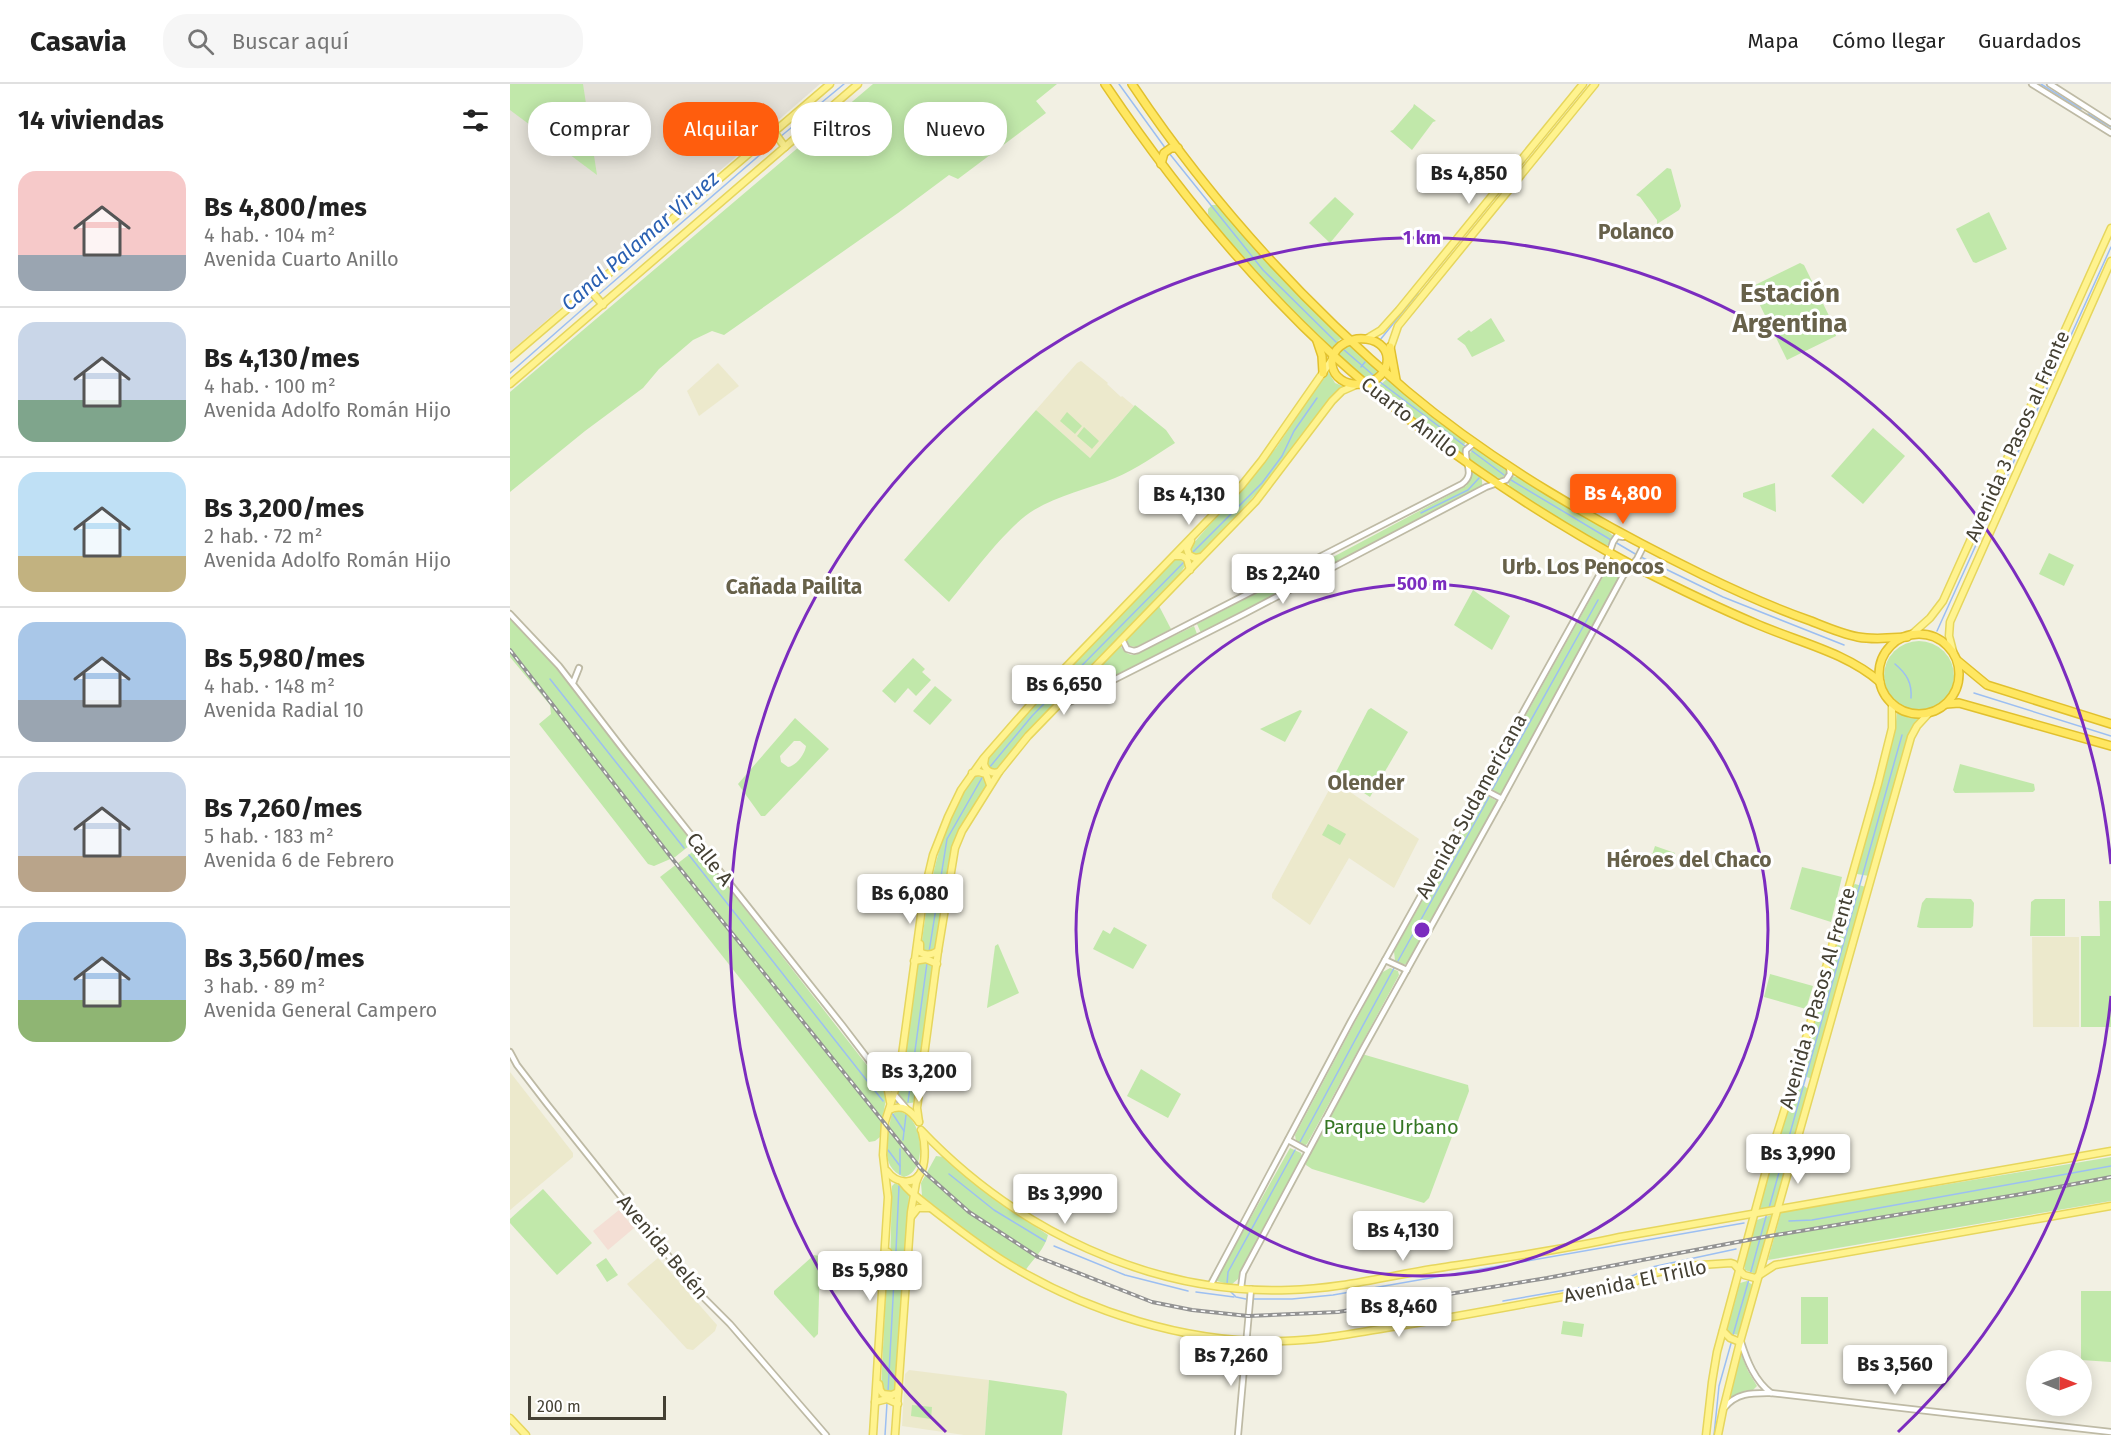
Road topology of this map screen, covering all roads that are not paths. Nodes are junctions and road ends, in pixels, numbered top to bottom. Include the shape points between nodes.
1 (830, 84) edge
2 (858, 84) edge
3 (1105, 84) edge
4 (1132, 84) edge
5 (1583, 84) edge
6 (1595, 84) edge
7 (2032, 84) edge
8 (2050, 84) edge
9 (2111, 123) edge
10 (779, 129) edge
11 (2111, 133) edge
12 (1170, 137) junction
13 (779, 138) edge
14 (783, 144) junction
15 (1178, 148) junction
16 (1165, 150) junction
17 (1154, 154) junction
18 (749, 156) edge
19 (1161, 164) junction
20 (2111, 228) edge
21 (2111, 261) edge
22 (2094, 282) junction
23 (1419, 285) junction
24 (1426, 291) junction
25 (592, 292) junction
26 (601, 303) junction
27 (1316, 339) junction
28 (1366, 339) junction
29 (1351, 340) junction
30 (1390, 347) junction
31 (510, 358) edge
32 (1332, 358) junction
33 (1385, 367) junction
34 (1323, 374) junction
35 (1397, 382) junction
36 (510, 384) edge
37 (1361, 384) junction
38 (1477, 443) junction
39 (2017, 453) junction
40 (1467, 461) junction
41 (1509, 465) junction
42 (1497, 482) junction
43 (1210, 518) junction
44 (1641, 546) junction
45 (1610, 552) junction
46 (1175, 555) junction
47 (1201, 557) junction
48 (1316, 559) junction
49 (1634, 561) junction
50 (1305, 564) junction
51 (1190, 569) junction
52 (1320, 573) junction
53 (1310, 579) junction
54 (510, 614) edge
55 (1909, 636) junction
56 (1122, 639) junction
57 (1955, 657) junction
58 (579, 668) dead end
59 (1881, 682) junction
60 (573, 683) junction
61 (1892, 703) junction
62 (1060, 704) junction
63 (1946, 704) junction
64 (1929, 713) junction
65 (2111, 724) edge
66 (995, 745) junction
67 (2111, 746) edge
68 (998, 772) junction
69 (974, 773) junction
70 (990, 785) junction
71 (1481, 788) junction
72 (1502, 799) junction
73 (1852, 876) joint
74 (924, 892) junction
75 (937, 952) junction
76 (916, 960) junction
77 (1385, 960) junction
78 (935, 962) junction
79 (1407, 970) junction
80 (1832, 1015) joint
81 (510, 1052) edge
82 (899, 1077) junction
83 (885, 1082) junction
84 (894, 1095) junction
85 (890, 1108) junction
86 (906, 1108) junction
87 (919, 1122) junction
88 (921, 1130) junction
89 (1288, 1140) junction
90 (1308, 1151) junction
91 (2111, 1151) edge
92 (885, 1168) junction
93 (919, 1175) junction
94 (901, 1181) junction
95 (914, 1194) junction
96 (1782, 1195) junction
97 (2111, 1206) edge
98 (1792, 1207) junction
99 (931, 1209) junction
100 (1776, 1209) junction
101 (1759, 1213) junction
102 (911, 1218) junction
103 (885, 1240) junction
104 (906, 1272) junction
105 (1742, 1272) junction
106 (1757, 1277) junction
107 (885, 1282) junction
108 (905, 1282) junction
109 (1211, 1284) junction
110 (1241, 1288) junction
111 (1251, 1289) junction
112 (1723, 1331) junction
113 (1246, 1340) junction
114 (1736, 1340) junction
115 (879, 1345) junction
116 (1771, 1393) junction
117 (882, 1397) junction
118 (896, 1398) junction
119 (875, 1402) junction
120 (1723, 1410) junction
121 (510, 1418) edge
122 (2111, 1432) edge
123 (526, 1435) edge
124 (826, 1435) edge
125 (873, 1435) edge
126 (895, 1435) edge
127 (1238, 1435) edge
128 (1706, 1435) edge
129 (1718, 1435) edge

1 - 10 main road
2 - 14 main road
3 - 17 highway, Cuarto Anillo
4 - 12 highway, Cuarto Anillo
5 - 23 main road
6 - 24 main road
7 - 11 street
8 - 9 street
12 - 15 highway, Cuarto Anillo
12 - 16 highway
13 - 14 main road
14 - 26 main road
15 - 16 highway
15 - 29 highway, Cuarto Anillo via 1283,273
16 - 17 highway
16 - 19 highway
17 - 19 highway, Cuarto Anillo
18 - 25 main road
19 - 27 highway, Cuarto Anillo via 1275,298
20 - 22 main road, Avenida 3 Pasos al Frente
21 - 22 main road, Avenida 3 Pasos al Frente
22 - 39 main road, Avenida 3 Pasos al Frente
22 - 39 main road, Avenida 3 Pasos al Frente
23 - 24 main road
23 - 28 main road via 1381,330
24 - 30 main road via 1398,326
25 - 26 main road
25 - 31 main road
26 - 36 main road
27 - 32 highway, Cuarto Anillo
27 - 34 highway
28 - 29 highway
28 - 33 highway via 1384,347
29 - 32 highway via 1339,346
29 - 33 highway, Cuarto Anillo
30 - 33 main road
30 - 35 highway
32 - 34 main road
32 - 37 highway, Cuarto Anillo
32 - 37 highway via 1338,377
33 - 35 highway, Cuarto Anillo
33 - 37 highway via 1377,379
34 - 43 main road via 1262,460
35 - 38 highway, Cuarto Anillo
37 - 40 highway, Cuarto Anillo
37 - 47 main road via 1342,391 1332,401 1256,501
38 - 40 street via 1466,450
38 - 41 highway, Cuarto Anillo
39 - 55 main road, Avenida 3 Pasos al Frente via 1943,601
39 - 57 main road, Avenida 3 Pasos al Frente via 1950,622
40 - 42 highway, Cuarto Anillo
40 - 48 street via 1469,475 1465,483
41 - 42 street via 1509,477
41 - 44 highway, Cuarto Anillo
42 - 45 highway, Cuarto Anillo
42 - 52 street
43 - 46 main road
43 - 47 main road via 1188,546 1189,555
44 - 45 street, Avenida Sudamericana via 1620,536
44 - 49 street, Avenida Sudamericana
44 - 55 highway, Cuarto Anillo via 1844,634 1874,639
45 - 49 highway, Cuarto Anillo
45 - 71 street, Avenida Sudamericana
46 - 51 main road via 1187,559
46 - 66 main road
47 - 51 main road
48 - 50 street
48 - 52 street via 1313,567
49 - 59 highway, Cuarto Anillo via 1711,603 1857,665
49 - 72 street, Avenida Sudamericana
50 - 53 street via 1312,570
50 - 56 street via 1138,650 1127,649
51 - 56 main road
52 - 53 street
53 - 62 street
54 - 60 street, Calle A
55 - 57 highway via 1936,638
55 - 59 highway via 1895,642 1885,655
56 - 62 main road
57 - 63 highway via 1958,681
57 - 65 highway via 1987,685
58 - 60 street
59 - 61 highway
60 - 83 street, Calle A
61 - 64 highway via 1910,713
61 - 73 main road, Avenida 3 Pasos al Frente via 1889,740
62 - 68 main road
63 - 64 highway
63 - 67 highway via 1966,705
64 - 80 main road, Avenida 3 Pasos al Frente via 1911,737
66 - 68 main road via 984,765 990,772
66 - 69 main road
68 - 70 main road
69 - 70 main road via 986,774
69 - 74 main road via 945,823
70 - 75 main road via 958,839
71 - 72 street
71 - 77 street, Avenida Sudamericana
72 - 79 street, Avenida Sudamericana
73 - 101 main road, Avenida 3 Pasos Al Frente
74 - 75 main road via 920,952
74 - 76 main road
75 - 78 main road
76 - 78 main road
76 - 82 main road
77 - 79 street
77 - 89 street, Avenida Sudamericana
78 - 87 main road via 917,1108
79 - 90 street, Avenida Sudamericana
80 - 96 main road, Avenida 3 Pasos Al Frente
81 - 124 street, Avenida Belén via 694,1288
82 - 83 main road
82 - 84 main road
83 - 84 street, Calle A
83 - 85 main road
84 - 85 main road
84 - 86 street, Calle A
85 - 86 main road
85 - 92 main road via 885,1122
86 - 87 main road
87 - 88 main road
88 - 93 main road via 924,1147
88 - 109 main road via 993,1194 1054,1233 1124,1263
89 - 90 street
89 - 109 street, Avenida Sudamericana
90 - 110 street, Avenida Sudamericana via 1243,1273
91 - 98 main road
92 - 94 main road, Avenida El Trillo via 892,1178
92 - 103 main road
93 - 94 main road
93 - 95 main road
94 - 95 main road, Avenida El Trillo
95 - 99 main road, Avenida El Trillo
95 - 102 main road
96 - 98 main road
96 - 100 main road, Avenida 3 Pasos Al Frente
97 - 106 main road via 1775,1265
98 - 100 main road
99 - 102 main road via 918,1208
99 - 113 main road, Avenida El Trillo via 972,1241 1027,1275 1082,1302 1169,1329
100 - 101 main road
100 - 106 main road, Avenida 3 Pasos Al Frente
101 - 105 main road, Avenida 3 Pasos Al Frente
101 - 111 main road via 1343,1285
102 - 104 main road
103 - 104 main road via 888,1270 896,1275
103 - 107 main road
104 - 108 main road
105 - 106 main road, Avenida El Trillo
105 - 112 main road, Avenida 3 Pasos Al Frente
105 - 113 main road, Avenida El Trillo via 1727,1262 1686,1266 1646,1275 1630,1285 1485,1312 1316,1339
106 - 114 main road, Avenida 3 Pasos Al Frente
107 - 108 main road via 896,1278
107 - 115 main road
108 - 118 main road
109 - 110 main road
110 - 111 main road
111 - 113 street
112 - 114 main road
112 - 128 main road, Avenida 3 Pasos Al Frente
113 - 127 street
114 - 116 street
114 - 120 main road, Avenida 3 Pasos Al Frente
115 - 117 main road
115 - 119 main road
116 - 120 street via 1744,1394
116 - 122 street
117 - 118 main road
117 - 119 main road
118 - 126 main road
119 - 125 main road
120 - 129 main road, Avenida 3 Pasos Al Frente
121 - 123 main road

